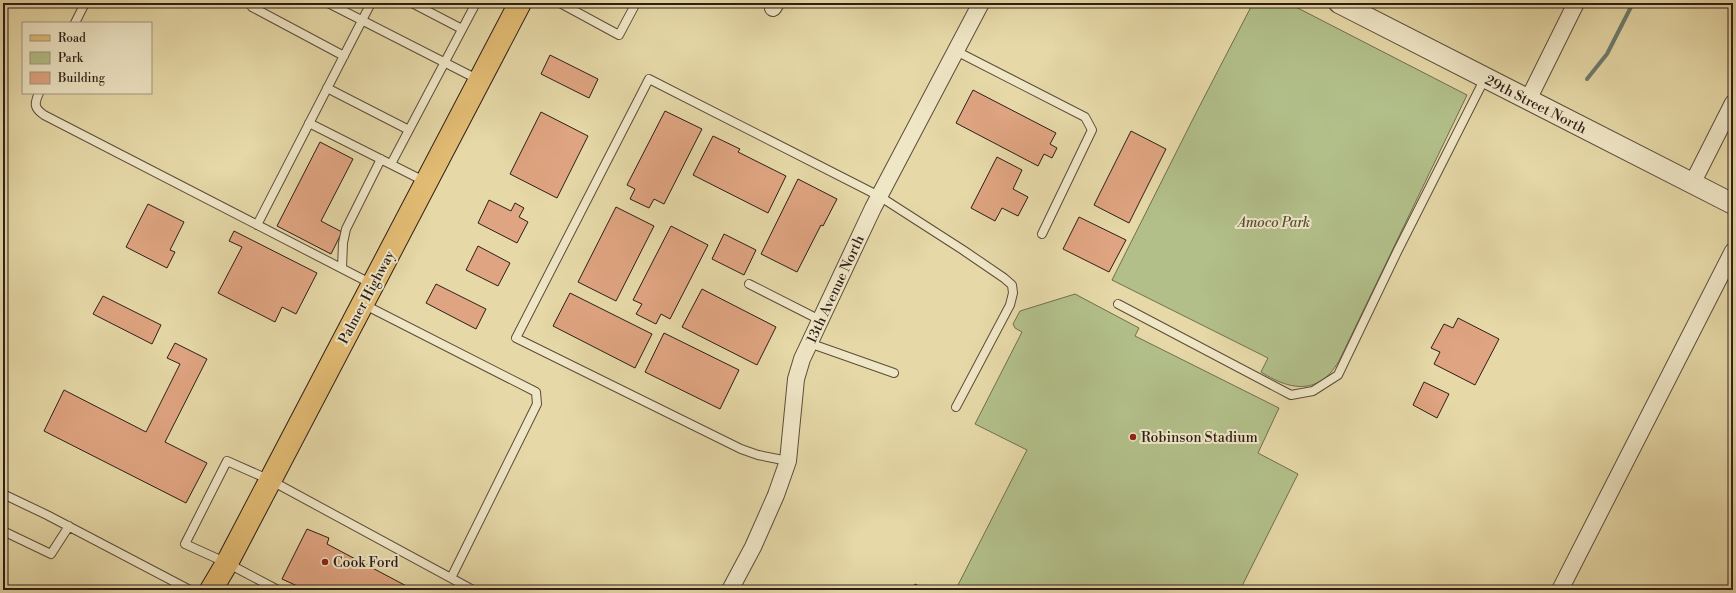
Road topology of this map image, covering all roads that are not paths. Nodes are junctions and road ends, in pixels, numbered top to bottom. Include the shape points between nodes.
1 (85, 3) edge
2 (254, 3) edge
3 (328, 3) edge
4 (371, 3) edge
5 (412, 3) edge
6 (476, 3) edge
7 (520, 3) edge
8 (560, 3) edge
9 (636, 3) edge
10 (981, 3) edge
11 (1339, 3) edge
12 (1576, 3) edge
13 (362, 20) junction
14 (76, 22) edge
15 (462, 29) junction
16 (956, 51) junction
17 (344, 56) junction
18 (445, 62) junction
19 (1485, 78) junction
20 (480, 80) junction
21 (327, 88) junction
22 (38, 94) edge
23 (1528, 100) junction
24 (1733, 103) edge
25 (309, 123) junction
26 (409, 130) junction
27 (381, 159) junction
28 (391, 164) junction
29 (426, 182) junction
30 (1692, 184) junction
31 (879, 196) junction
32 (1733, 204) edge
33 (257, 225) junction
34 (1042, 234) dead end
35 (1733, 251) edge
36 (342, 268) junction
37 (373, 284) junction
38 (749, 284) dead end
39 (363, 304) junction
40 (1118, 304) dead end
41 (820, 320) junction
42 (809, 343) junction
43 (894, 373) dead end
44 (956, 407) dead end
45 (788, 461) junction
46 (270, 480) junction
47 (3, 494) edge
48 (69, 526) junction
49 (3, 531) edge
50 (227, 563) junction
51 (451, 578) junction
52 (190, 590) edge
53 (211, 590) edge
54 (278, 590) edge
55 (473, 590) edge
56 (730, 590) edge
57 (1560, 590) edge

1 - 14 lane
2 - 17 lane via 252,7
3 - 13 lane
4 - 13 lane
5 - 15 lane
6 - 15 lane
7 - 20 main road, Palmer Highway
8 - 9 lane via 619,35
10 - 16 street, 13th Avenue North
11 - 19 street, 29th Street North
12 - 23 street
13 - 17 lane
13 - 18 lane
15 - 18 lane
16 - 31 street, 13th Avenue North
16 - 34 lane via 1086,117 1090,123 1092,130
17 - 21 lane
18 - 20 lane
18 - 26 lane
19 - 23 street, 29th Street North
19 - 40 lane via 1338,375 1313,391 1291,395
20 - 29 main road, Palmer Highway
21 - 25 lane
21 - 26 lane
22 - 33 lane via 36,99 37,110 44,115
23 - 30 street, 29th Street North
24 - 30 street
25 - 27 lane
25 - 33 lane
26 - 28 lane
27 - 28 lane
27 - 36 lane via 346,229
28 - 29 lane
29 - 37 main road, Palmer Highway
30 - 32 street, 29th Street North
31 - 41 street, 13th Avenue North
31 - 44 lane via 1012,285 1010,305
31 - 45 lane via 648,79 516,338 741,449
33 - 36 lane
35 - 57 street
36 - 37 lane
37 - 39 main road, Palmer Highway
38 - 41 lane
39 - 46 main road, Palmer Highway
39 - 51 lane via 536,392 538,404
41 - 42 street, 13th Avenue North
42 - 43 lane
42 - 45 street, 13th Avenue North via 796,379
45 - 56 street, 13th Avenue North via 756,541
46 - 50 main road, Palmer Highway
46 - 50 lane via 227,461 185,544
46 - 51 lane
47 - 48 lane
48 - 49 lane via 51,554
48 - 52 lane
50 - 53 main road, Palmer Highway
50 - 54 lane
51 - 55 lane

